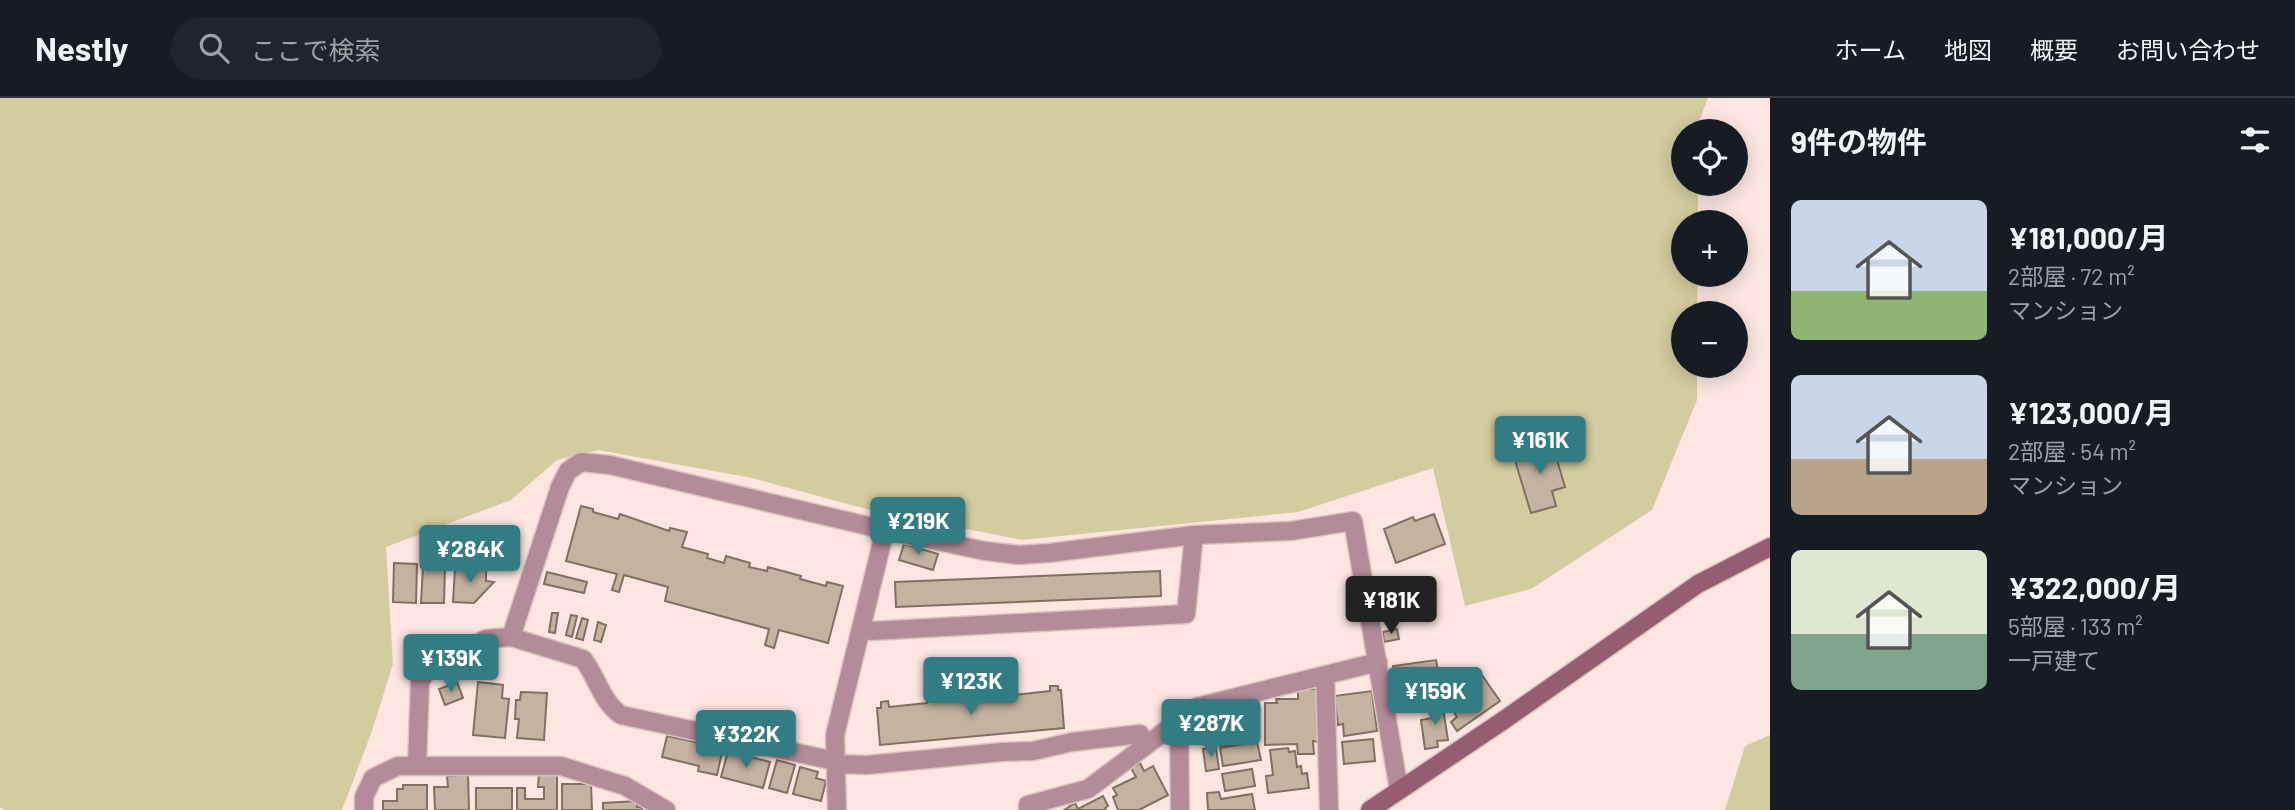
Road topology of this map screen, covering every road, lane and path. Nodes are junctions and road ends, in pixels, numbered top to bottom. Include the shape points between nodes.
1 (885, 530) junction
2 (1194, 535) junction
3 (1770, 547) edge
4 (871, 631) dead end
5 (511, 637) junction
6 (1377, 662) junction
7 (1325, 675) junction
8 (1179, 720) junction
9 (1140, 734) dead end
10 (836, 762) junction
11 (417, 766) junction
12 (1399, 790) junction
13 (364, 810) edge
14 (666, 810) edge
15 (837, 810) edge
16 (1028, 810) edge
17 (1180, 810) edge
18 (1329, 810) edge
19 (1370, 810) edge

1 - 2 street via 1019,555
1 - 5 street via 581,462 568,471 560,487
1 - 10 street via 835,735
2 - 4 street via 1186,614
2 - 6 street via 1291,531 1353,521
3 - 12 street via 1698,584
5 - 10 street via 583,659 600,691 621,716
5 - 11 street via 486,639 427,671 421,681
6 - 7 street
6 - 12 street
7 - 8 street via 1196,707
7 - 18 street
8 - 16 street via 1088,789 1028,805
8 - 17 street
9 - 10 street via 1033,751 867,765
10 - 15 street
11 - 13 street via 398,766 373,778 364,797
11 - 14 street via 561,766 625,786
12 - 19 street

